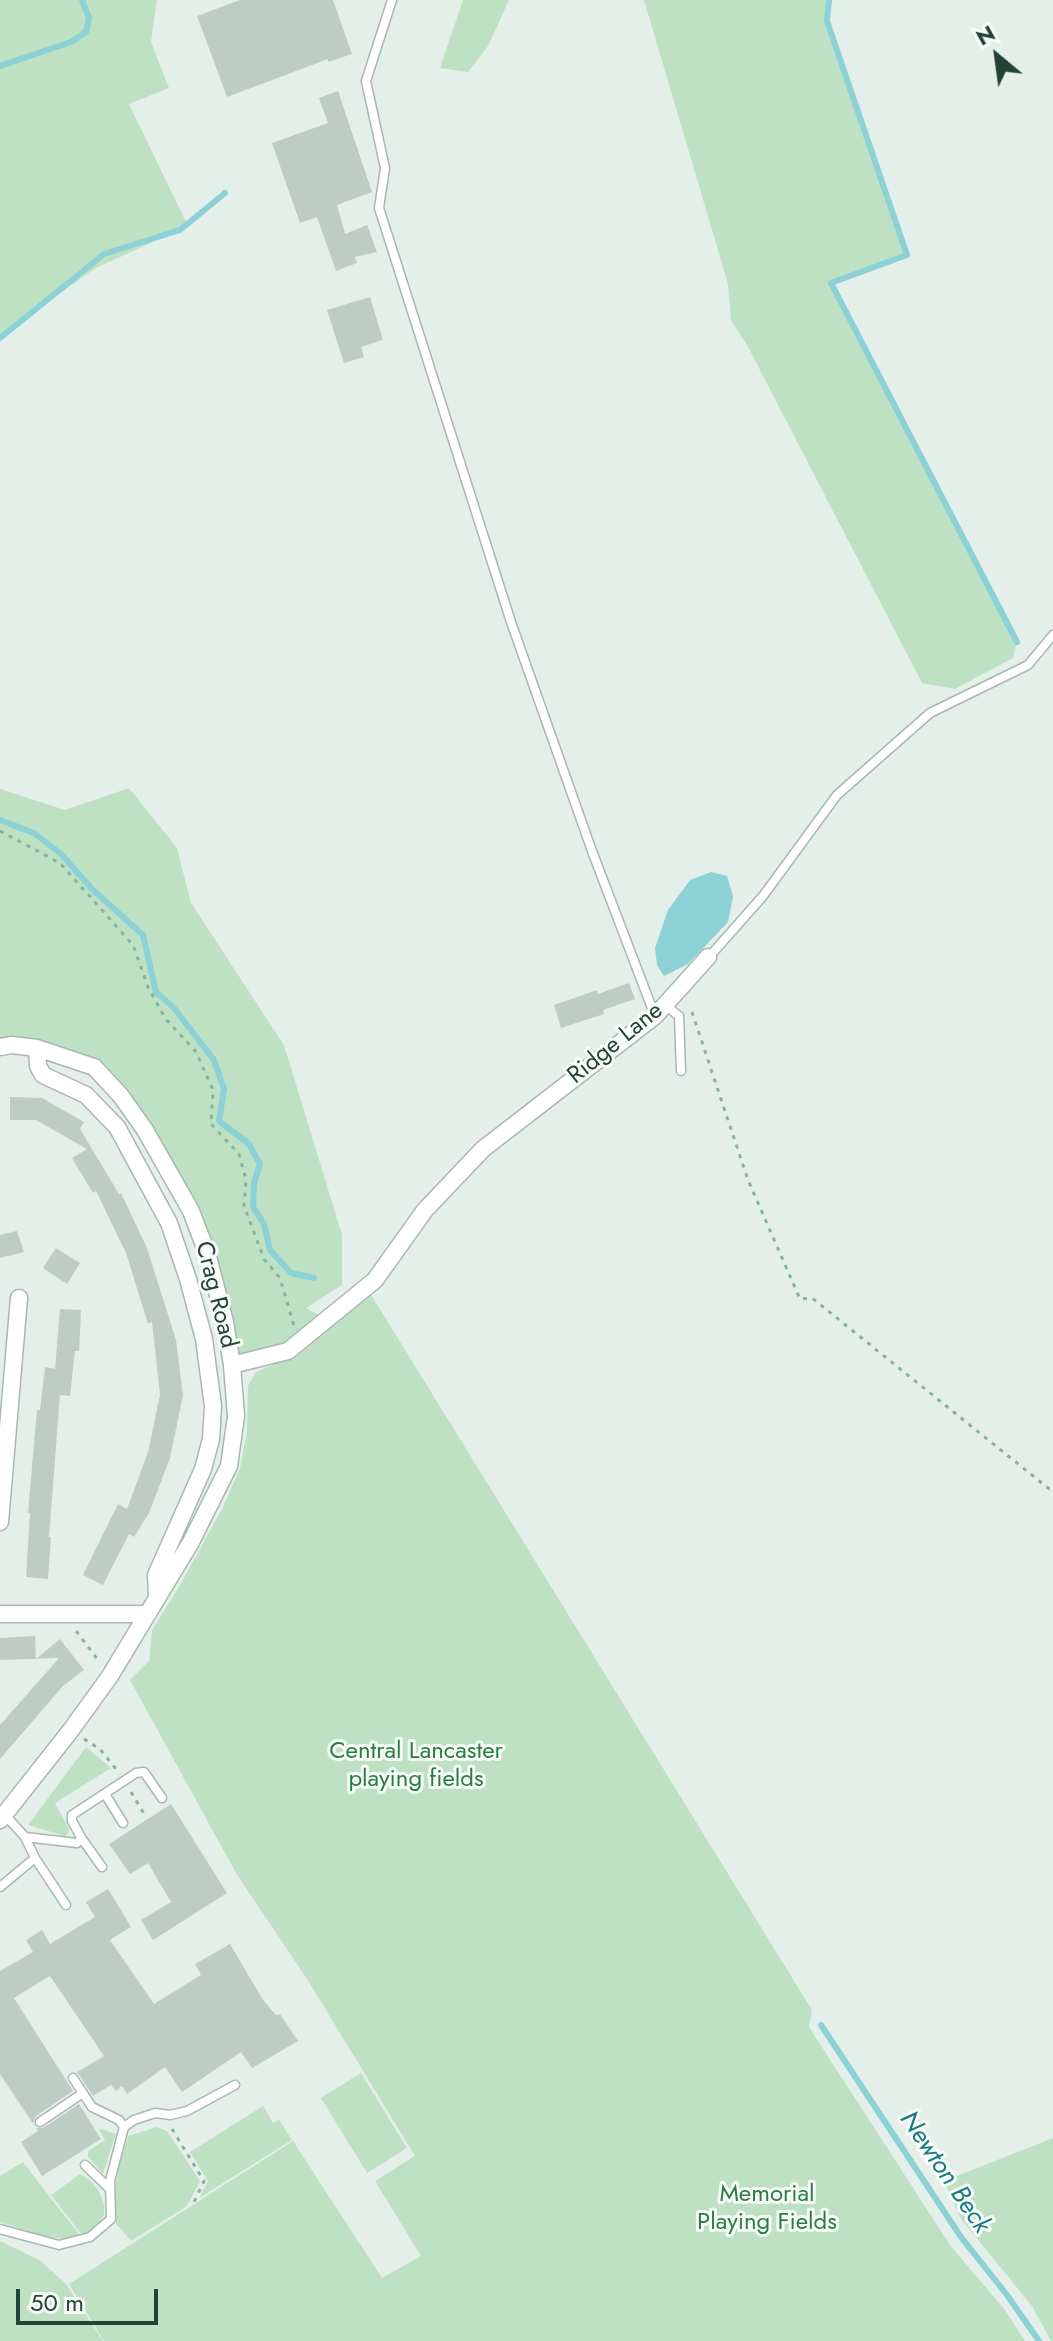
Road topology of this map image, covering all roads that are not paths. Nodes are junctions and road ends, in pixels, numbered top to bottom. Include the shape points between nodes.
1 (392, 0) edge
2 (1053, 635) edge
3 (708, 957) joint
4 (665, 1005) junction
5 (0, 1047) edge
6 (37, 1048) junction
7 (681, 1071) dead end
8 (19, 1298) dead end
9 (232, 1365) junction
10 (0, 1522) edge
11 (157, 1596) junction
12 (0, 1614) edge
13 (147, 1614) junction
14 (105, 1794) junction
15 (162, 1798) dead end
16 (2, 1817) edge
17 (123, 1823) dead end
18 (25, 1837) junction
19 (82, 1839) junction
20 (35, 1858) junction
21 (102, 1867) dead end
22 (0, 1887) edge
23 (66, 1905) dead end
24 (73, 2078) dead end
25 (235, 2085) dead end
26 (83, 2093) junction
27 (40, 2122) dead end
28 (124, 2127) junction
29 (85, 2165) dead end
30 (110, 2189) junction
31 (0, 2229) edge

1 - 4 lane via 366,81 385,168 379,208 511,622 592,851
2 - 3 lane, Ridge Lane via 1028,665 930,713 837,795 763,896
3 - 4 street, Ridge Lane
4 - 7 lane via 679,1016
4 - 9 street, Ridge Lane via 483,1149 425,1210 375,1280 288,1351
5 - 6 street, Crag Road
6 - 9 street, Crag Road via 94,1067 145,1130 191,1211 207,1253
6 - 11 street, Crag Road via 43,1075 86,1095 117,1127 169,1223 204,1339 213,1406 211,1439 156,1575
8 - 10 street
9 - 11 street, Crag Road via 236,1416 229,1466
11 - 13 street, Crag Road
12 - 13 street
13 - 16 street, Crag Road via 110,1676
14 - 15 lane via 144,1772
14 - 17 lane
14 - 19 lane via 72,1815
16 - 18 lane
18 - 19 lane via 77,1843
18 - 20 lane
19 - 21 lane
20 - 22 lane
20 - 23 lane
24 - 26 lane
25 - 28 lane via 187,2111 155,2113
26 - 27 lane
26 - 28 lane via 92,2107
28 - 30 lane
29 - 30 lane
30 - 31 lane via 111,2219 90,2237 59,2245

